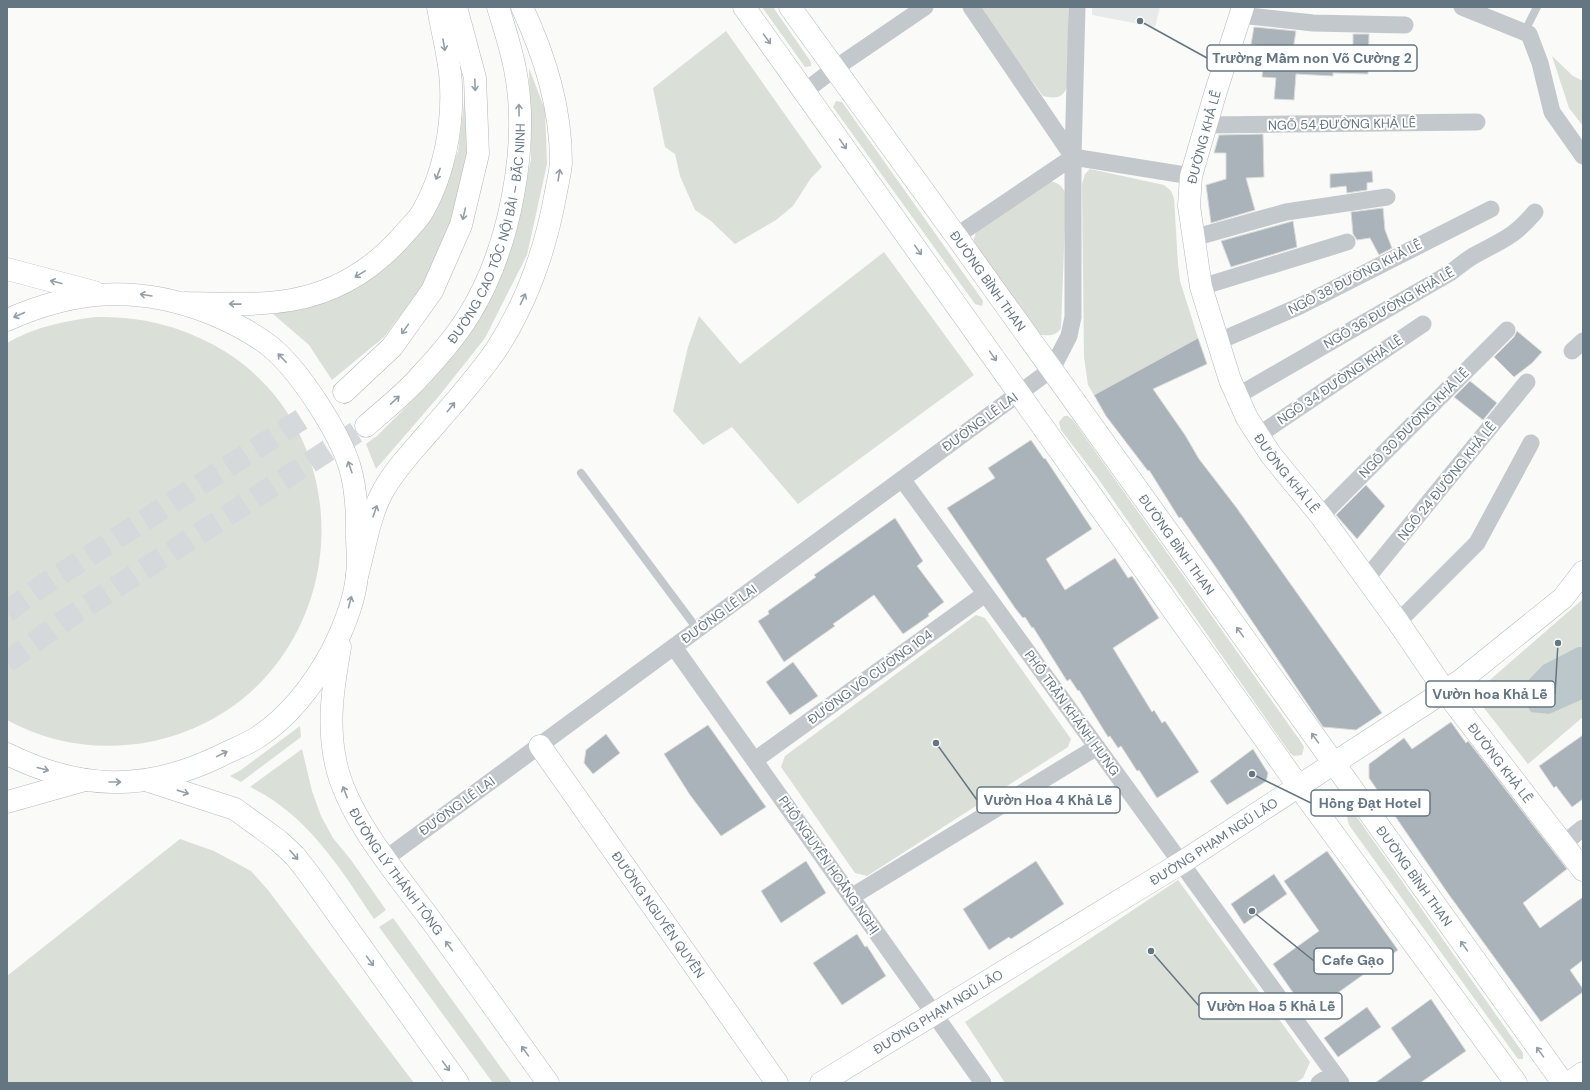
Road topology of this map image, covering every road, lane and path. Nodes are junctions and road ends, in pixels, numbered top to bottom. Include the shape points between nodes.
1 (438, 7) edge
2 (456, 7) edge
3 (498, 7) edge
4 (522, 7) edge
5 (744, 7) edge
6 (790, 7) edge
7 (925, 7) edge
8 (971, 7) edge
9 (1077, 7) edge
10 (1462, 7) edge
11 (1537, 7) edge
12 (1242, 11) edge
13 (1405, 25) dead end
14 (1526, 31) junction
15 (834, 69) junction
16 (805, 92) junction
17 (1477, 122) dead end
18 (1206, 125) junction
19 (1583, 156) edge
20 (1073, 157) junction
21 (1191, 176) junction
22 (1388, 197) dead end
23 (1491, 209) dead end
24 (1535, 212) dead end
25 (956, 236) junction
26 (1193, 238) junction
27 (1347, 242) dead end
28 (7, 270) edge
29 (1201, 287) junction
30 (107, 295) junction
31 (184, 303) junction
32 (7, 320) edge
33 (1423, 324) dead end
34 (1507, 330) dead end
35 (1218, 342) junction
36 (1052, 369) junction
37 (1527, 382) dead end
38 (344, 392) tunnel mouth
39 (1019, 394) junction
40 (1237, 396) junction
41 (366, 426) tunnel mouth
42 (1257, 436) junction
43 (1531, 443) dead end
44 (580, 473) dead end
45 (902, 479) junction
46 (1321, 516) junction
47 (1583, 572) edge
48 (357, 576) junction
49 (1366, 579) junction
50 (985, 594) junction
51 (1398, 622) junction
52 (343, 628) junction
53 (698, 630) junction
54 (674, 647) junction
55 (1445, 691) junction
56 (540, 746) junction
57 (1097, 747) junction
58 (7, 754) edge
59 (755, 760) junction
60 (1334, 764) junction
61 (85, 780) junction
62 (146, 780) junction
63 (1299, 787) junction
64 (7, 802) edge
65 (1583, 828) edge
66 (1563, 844) junction
67 (385, 859) junction
68 (1181, 863) junction
69 (1583, 870) edge
70 (851, 897) junction
71 (934, 1013) junction
72 (1583, 1073) edge
73 (1337, 1078) edge
74 (458, 1083) edge
75 (548, 1083) edge
76 (777, 1083) edge
77 (822, 1083) edge
78 (984, 1083) edge
79 (1319, 1083) edge
80 (1516, 1083) edge
81 (1563, 1083) edge
82 (1569, 1083) edge

1 -> 31 main road via 451,84 450,112 442,166 422,211 397,242 368,270 313,294 274,303
2 -> 38 main road, ĐƯỜNG CAO TỐC NỘI BÀI – BẮC NINH via 475,78 478,154 461,225 432,291 392,347
41 -> 3 main road, ĐƯỜNG CAO TỐC NỘI BÀI – BẮC NINH via 421,376 451,340 469,314 502,241 516,176 520,145 520,105 515,68
48 -> 4 main road via 375,511 383,492 400,465 496,349 517,312 539,264 561,164 554,97 547,65
5 -> 16 main road
6 - 15 main road, ĐƯỜNG BÌNH THAN
7 - 15 street
8 - 20 street
9 - 20 street
10 - 14 street
11 - 14 lane
12 - 13 street via 1313,23
12 - 18 main road, ĐƯỜNG KHẢ LỄ
14 - 19 street via 1532,38 1552,112
15 - 16 street
15 - 25 main road, ĐƯỜNG BÌNH THAN
16 -> 39 main road
17 - 18 street, NGÕ 54 ĐƯỜNG KHẢ LỄ
18 - 21 main road, ĐƯỜNG KHẢ LỄ
20 - 21 street
20 - 25 street
20 - 36 street via 1073,317 1069,336
21 - 26 main road, ĐƯỜNG KHẢ LỄ via 1189,206
22 - 26 street via 1286,212
23 - 35 street, NGÕ 38 ĐƯỜNG KHẢ LỄ via 1300,306
24 - 40 street, NGÕ 36 ĐƯỜNG KHẢ LỄ via 1508,238 1474,255 1450,273
25 - 36 main road, ĐƯỜNG BÌNH THAN
26 - 29 main road, ĐƯỜNG KHẢ LỄ
27 - 29 street
30 -> 28 main road
29 - 35 main road, ĐƯỜNG KHẢ LỄ
31 -> 30 main road via 140,294
30 -> 32 main road via 65,300
48 -> 31 main road via 358,503 352,470 337,433 296,373 272,348 247,330
33 - 42 street, NGÕ 34 ĐƯỜNG KHẢ LỄ
34 - 46 street, NGÕ 30 ĐƯỜNG KHẢ LỄ
35 - 40 main road, ĐƯỜNG KHẢ LỄ
36 - 39 street, ĐƯỜNG LÊ LAI
60 -> 36 main road, ĐƯỜNG BÌNH THAN
37 - 49 street, NGÕ 24 ĐƯỜNG KHẢ LỄ
39 - 45 street, ĐƯỜNG LÊ LAI
39 - 63 main road
40 - 42 main road, ĐƯỜNG KHẢ LỄ
42 - 46 main road, ĐƯỜNG KHẢ LỄ
43 - 51 street via 1477,543
44 - 53 lane
45 - 50 street, PHỐ TRẦN KHÁNH HƯNG
45 - 53 street, ĐƯỜNG LÊ LAI
46 - 49 main road, ĐƯỜNG KHẢ LỄ
47 - 55 main road, ĐƯỜNG PHẠM NGŨ LÃO via 1563,598 1487,661
52 -> 48 main road
49 - 51 main road, ĐƯỜNG KHẢ LỄ
50 - 57 street, PHỐ TRẦN KHÁNH HƯNG
50 - 59 street, ĐƯỜNG VÕ CƯỜNG 104
51 - 55 main road, ĐƯỜNG KHẢ LỄ
62 -> 52 main road via 184,772 258,737 291,709 313,683
67 -> 52 main road, ĐƯỜNG LÝ THÁNH TÔNG via 347,798 336,766 331,740 331,711
53 - 54 street, ĐƯỜNG LÊ LAI
54 - 56 street, ĐƯỜNG LÊ LAI
54 - 59 street, PHỐ NGUYỄN HOẰNG NGHỊ
55 - 60 main road, ĐƯỜNG PHẠM NGŨ LÃO
55 - 66 main road, ĐƯỜNG KHẢ LỄ
56 - 67 street, ĐƯỜNG LÊ LAI
56 - 76 main road, ĐƯỜNG NGUYỄN QUYỀN
57 - 68 street, PHỐ TRẦN KHÁNH HƯNG
57 - 70 street
58 -> 61 main road via 34,767
59 - 70 street, PHỐ NGUYỄN HOẰNG NGHỊ
60 - 63 main road, ĐƯỜNG PHẠM NGŨ LÃO
81 -> 60 main road, ĐƯỜNG BÌNH THAN
61 -> 62 main road
61 - 64 main road
62 -> 74 main road via 235,809 288,849
63 - 68 main road, ĐƯỜNG PHẠM NGŨ LÃO
63 - 80 main road
65 - 66 street
66 - 69 main road, ĐƯỜNG KHẢ LỄ
75 -> 67 main road, ĐƯỜNG LÝ THÁNH TÔNG
68 - 71 main road, ĐƯỜNG PHẠM NGŨ LÃO
68 - 73 street, PHỐ TRẦN KHÁNH HƯNG
70 - 71 street, PHỐ NGUYỄN HOẰNG NGHỊ
71 - 77 main road, ĐƯỜNG PHẠM NGŨ LÃO
71 - 78 street, PHỐ NGUYỄN HOẰNG NGHỊ
72 - 82 main road
73 - 79 street

